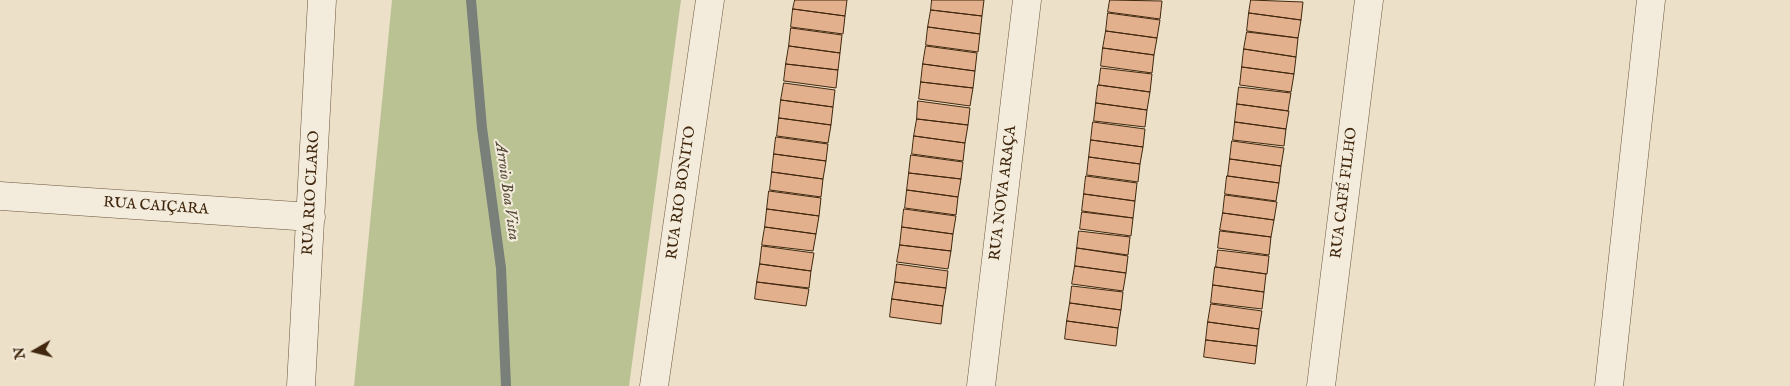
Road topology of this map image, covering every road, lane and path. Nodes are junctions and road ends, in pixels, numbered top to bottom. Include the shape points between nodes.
1 (322, 0) edge
2 (710, 0) edge
3 (1027, 0) edge
4 (1369, 0) edge
5 (1652, 0) edge
6 (0, 196) edge
7 (312, 217) junction
8 (301, 386) edge
9 (654, 386) edge
10 (981, 386) edge
11 (1321, 386) edge
12 (1609, 386) edge

1 - 7 street, RUA RIO CLARO
2 - 9 street, RUA RIO BONITO
3 - 10 street, RUA NOVA ARAÇA
4 - 11 street, RUA CAFÉ FILHO
5 - 12 street
6 - 7 street, RUA CAIÇARA
7 - 8 street, RUA RIO CLARO

